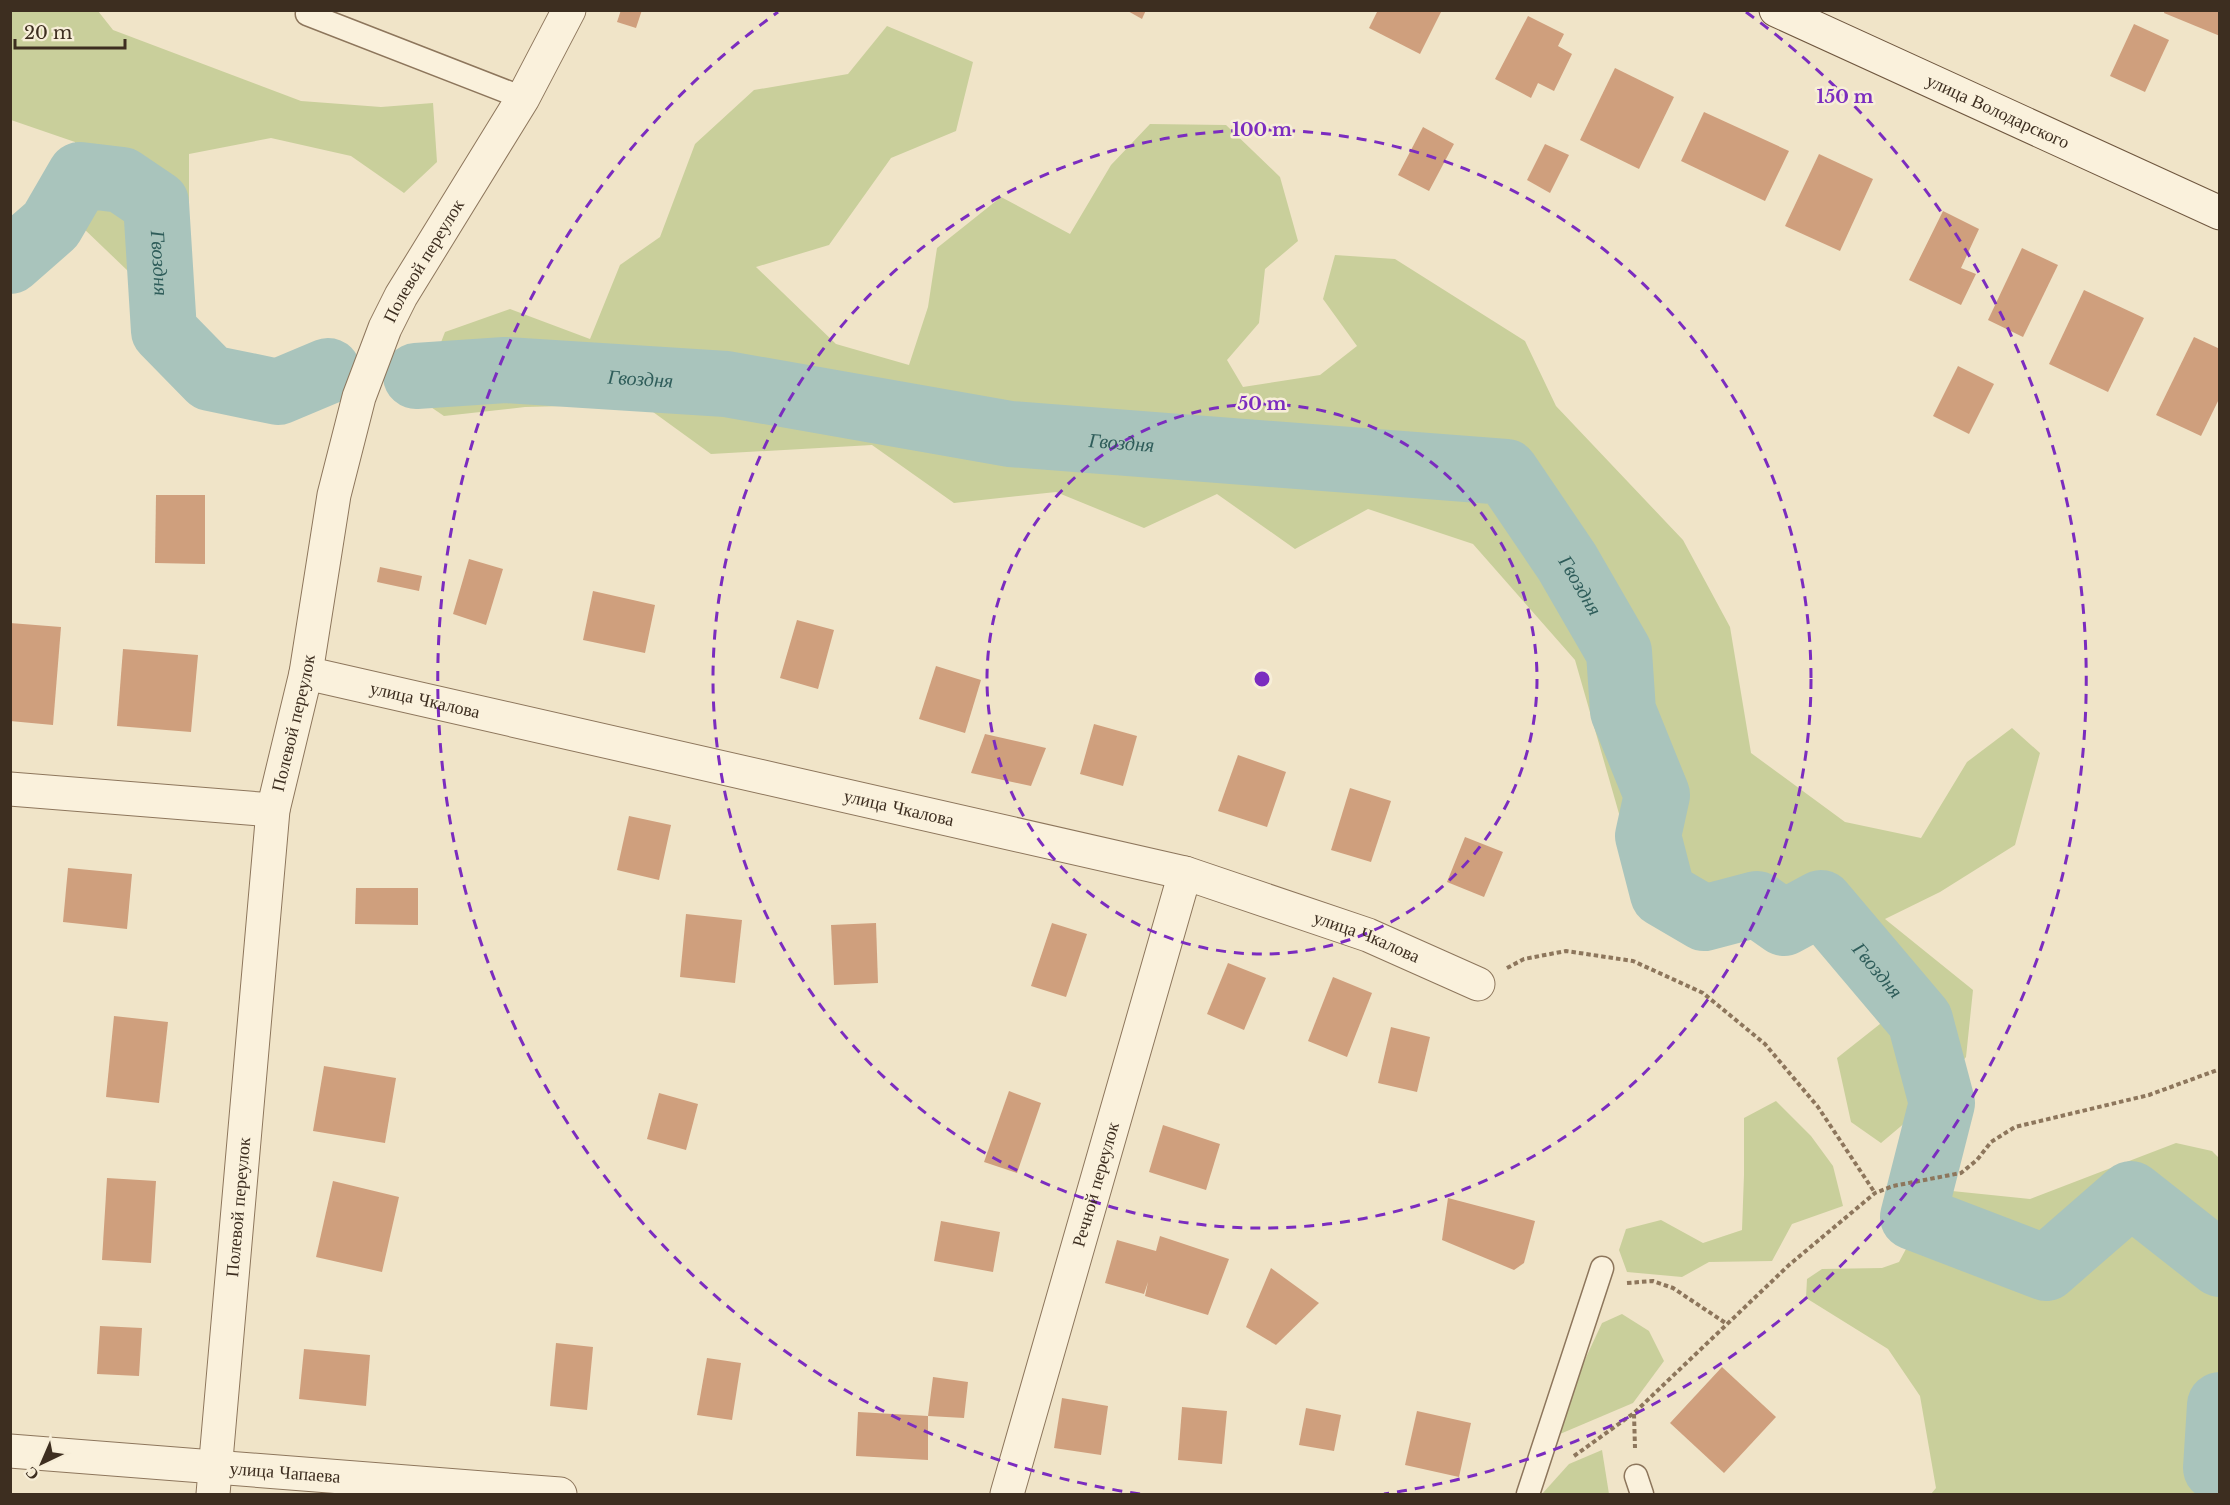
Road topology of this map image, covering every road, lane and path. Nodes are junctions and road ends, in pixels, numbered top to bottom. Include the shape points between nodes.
1 (569, 10) edge
2 (1776, 10) edge
3 (307, 14) dead end
4 (523, 98) junction
5 (2220, 213) edge
6 (306, 673) junction
7 (10, 789) edge
8 (273, 810) junction
9 (1185, 873) junction
10 (1478, 984) joint
11 (2220, 1069) edge
12 (1875, 1193) junction
13 (1599, 1277) joint
14 (1727, 1324) junction
15 (10, 1451) edge
16 (214, 1481) edge
17 (1530, 1490) edge
18 (560, 1494) edge
19 (1007, 1494) edge

1 - 4 street, Полевой переулок
2 - 5 street, улица Володарского
3 - 4 lane
4 - 6 street, Полевой переулок via 385,328 359,397 333,495
6 - 8 street, Полевой переулок
6 - 9 street, улица Чкалова
7 - 8 street
8 - 16 street, Полевой переулок
9 - 10 street, улица Чкалова via 1368,935
9 - 19 street, Речной переулок
10 - 12 path via 1524,959 1566,951 1633,961 1703,993 1765,1044 1818,1107
11 - 12 path via 2149,1095 2015,1127 1991,1142 1961,1173
12 - 14 path via 1789,1265
13 - 14 path via 1653,1281 1672,1288
13 - 17 lane
14 - 17 path via 1634,1413
15 - 16 street, улица Чапаева
16 - 18 street, улица Чапаева

